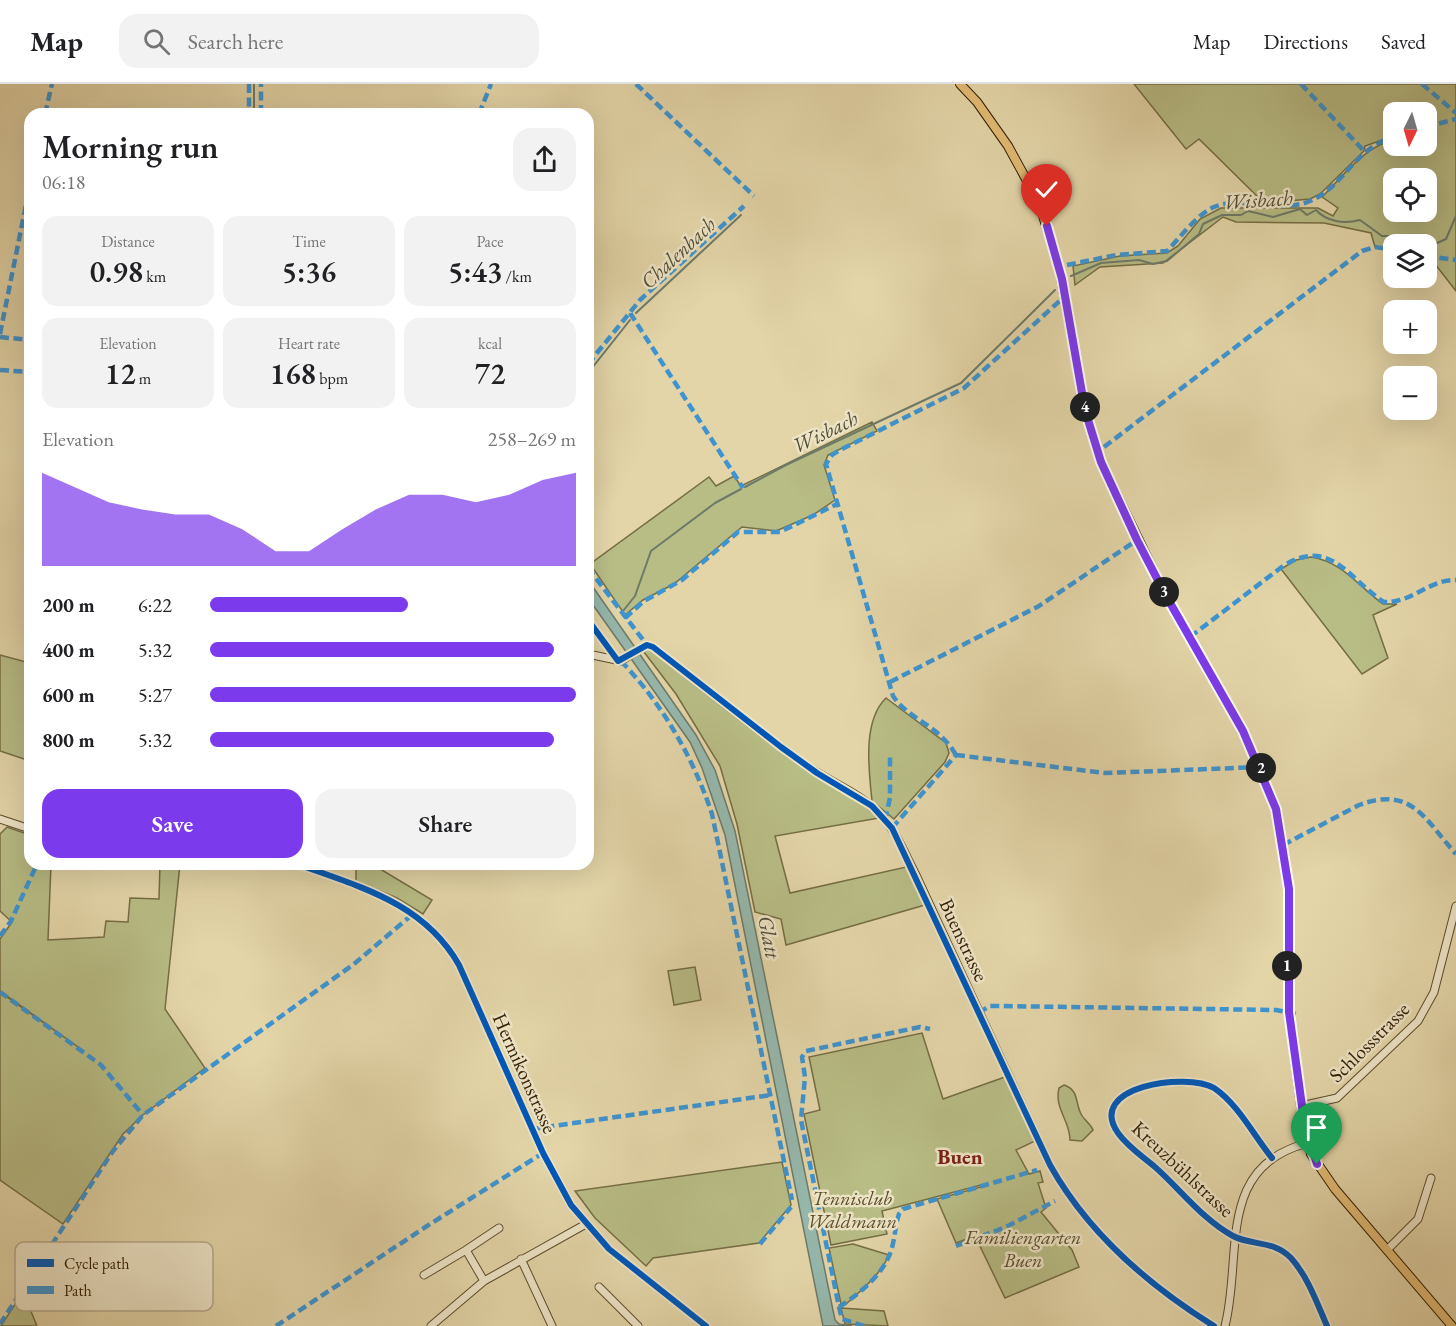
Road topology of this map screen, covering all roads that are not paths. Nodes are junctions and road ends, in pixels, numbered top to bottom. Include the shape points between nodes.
1 (960, 84) edge
2 (594, 656) edge
3 (0, 819) edge
4 (24, 827) edge
5 (313, 870) edge
6 (1456, 906) edge
7 (1301, 1106) junction
8 (1308, 1143) junction
9 (1272, 1158) junction
10 (1431, 1178) dead end
11 (586, 1224) junction
12 (499, 1228) dead end
13 (1235, 1237) junction
14 (466, 1250) junction
15 (1387, 1250) junction
16 (521, 1259) junction
17 (424, 1275) dead end
18 (484, 1281) junction
19 (599, 1287) dead end
20 (431, 1326) edge
21 (552, 1326) edge
22 (638, 1326) edge
23 (706, 1326) edge
24 (1214, 1326) edge
25 (1226, 1326) edge
26 (1328, 1326) edge
27 (1452, 1326) edge

1 - 7 main road via 991,122 1023,172 1047,226 1062,279 1085,410 1101,462 1151,567 1243,731 1276,809 1289,889 1287,991
2 - 24 street, Buenstrasse via 614,661 647,645 653,647 817,774 872,806 892,828 1067,1194 1131,1264
3 - 4 street
5 - 11 street, Hermikonstrasse via 390,899 414,913 441,938 465,980 556,1179
6 - 7 street, Schlossstrasse via 1434,992 1418,1021 1336,1098
7 - 8 main road
8 - 9 street
8 - 15 main road via 1324,1176
9 - 13 street via 1246,1191
9 - 13 street, Kreuzbühlstrasse via 1224,1096 1202,1083 1166,1083 1136,1090 1120,1098 1114,1108 1114,1125 1134,1150
10 - 15 street via 1418,1219
11 - 16 street
11 - 23 street, Hermikonstrasse via 621,1260
12 - 14 street
13 - 25 street
13 - 26 street via 1270,1245 1291,1258 1311,1288
14 - 17 street
14 - 18 street
15 - 27 main road
16 - 18 street
16 - 21 street
18 - 20 street
19 - 22 street

